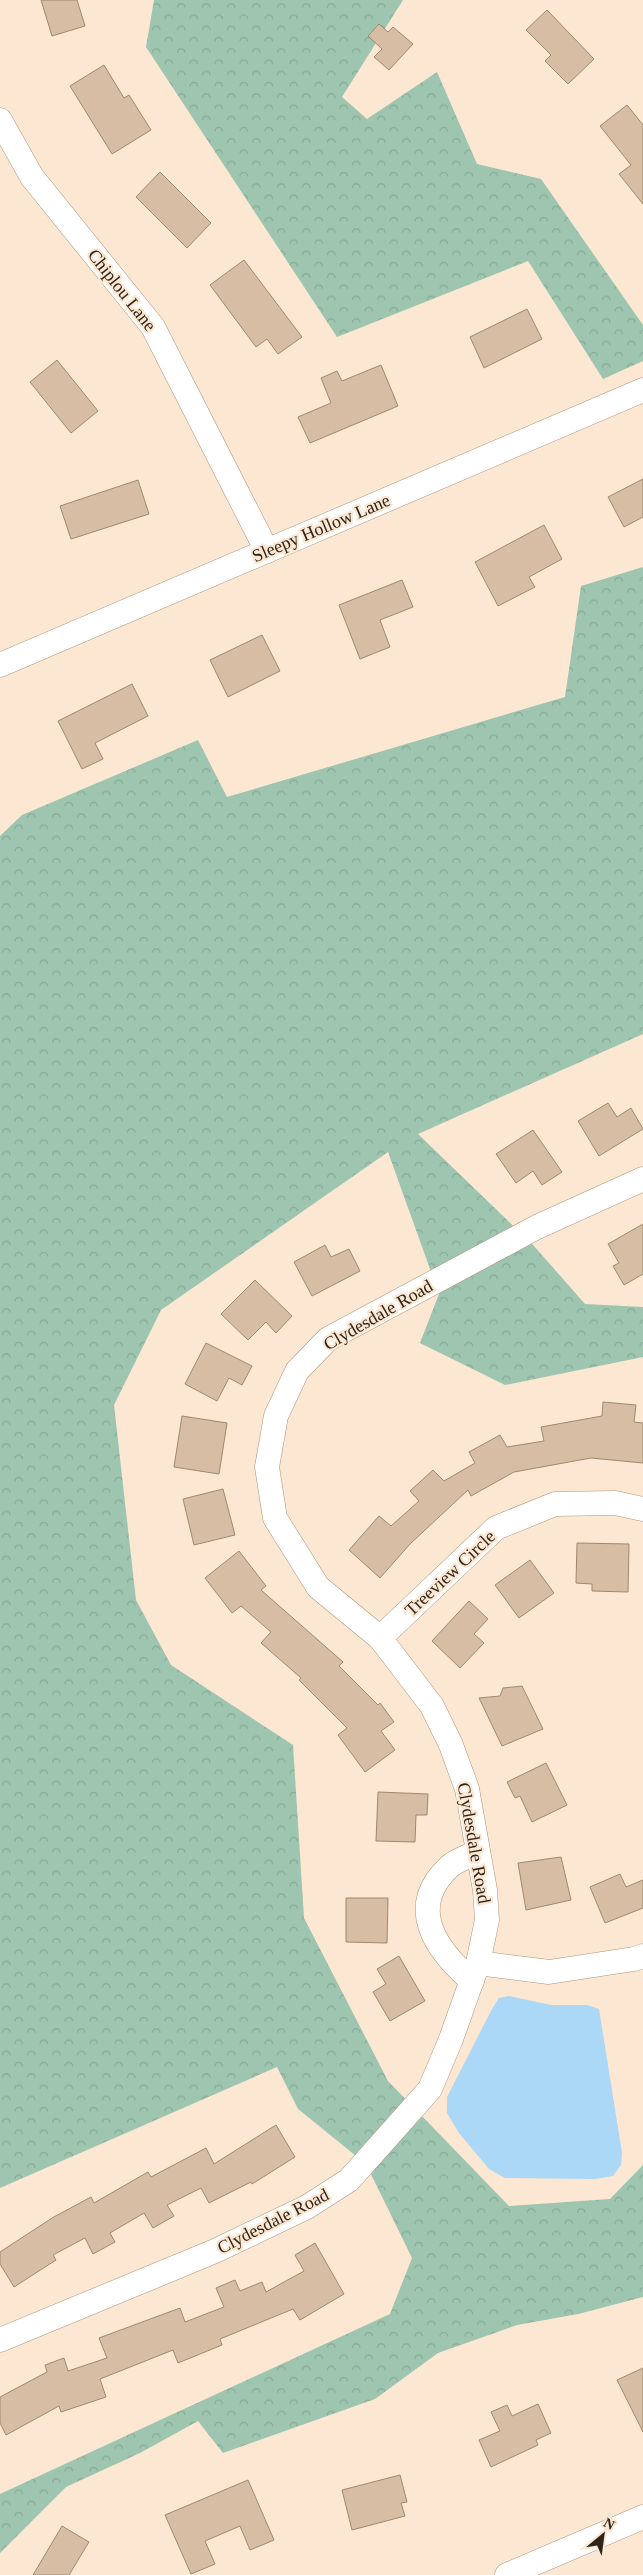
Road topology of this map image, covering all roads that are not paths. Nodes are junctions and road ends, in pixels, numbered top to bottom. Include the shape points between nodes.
1 (0, 120) edge
2 (643, 390) edge
3 (267, 551) junction
4 (0, 665) edge
5 (643, 1179) edge
6 (643, 1509) edge
7 (380, 1638) junction
8 (478, 1852) junction
9 (643, 1956) edge
10 (475, 1972) junction
11 (0, 2340) edge
12 (643, 2517) edge
13 (507, 2575) edge

1 - 3 street, Chiplou Lane via 32,177 153,326
2 - 3 street, Sleepy Hollow Lane
3 - 4 street, Sleepy Hollow Lane
5 - 7 street, Clydesdale Road via 537,1227 328,1340 297,1371 276,1416 267,1467 275,1518 318,1587
6 - 7 street, Treeview Circle via 615,1504 555,1504 496,1528
7 - 8 street, Clydesdale Road via 432,1706 451,1745 467,1789
8 - 10 street, Clydesdale Road via 487,1920
8 - 10 street via 450,1866 433,1888 427,1912 433,1938 450,1962
9 - 10 street via 549,1972
10 - 11 street, Clydesdale Road via 430,2089 349,2180 307,2207 215,2251
12 - 13 street

